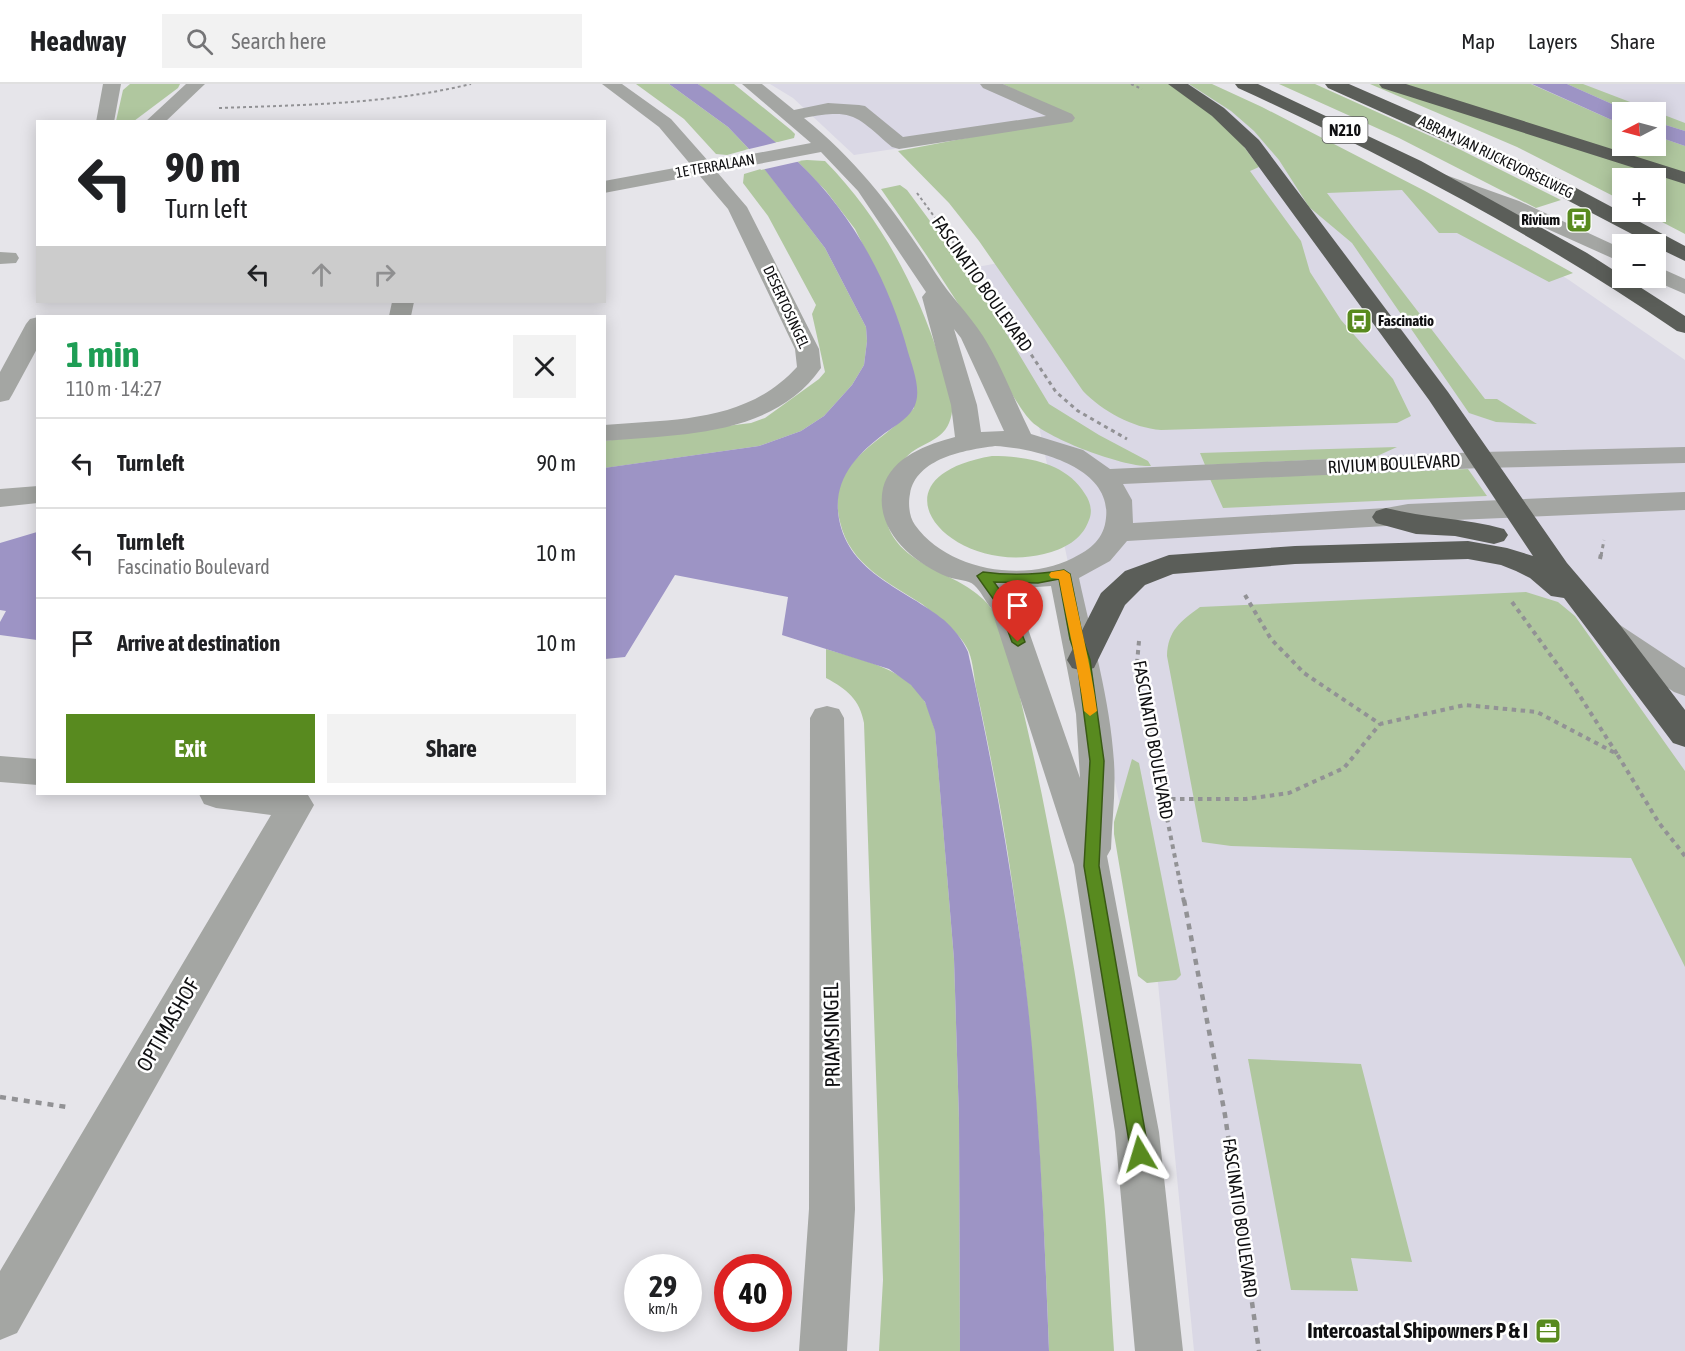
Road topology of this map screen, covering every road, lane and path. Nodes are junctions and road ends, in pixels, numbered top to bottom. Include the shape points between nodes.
1 (112, 84) edge
2 (196, 84) edge
3 (471, 84) edge
4 (611, 84) edge
5 (751, 84) edge
6 (989, 84) edge
7 (1177, 84) edge
8 (1244, 84) edge
9 (1334, 84) edge
10 (1388, 84) edge
11 (834, 91) dead end
12 (828, 108) junction
13 (161, 116) edge
14 (791, 116) junction
15 (105, 120) edge
16 (825, 146) junction
17 (702, 168) junction
18 (1685, 178) edge
19 (1443, 180) junction
20 (606, 187) edge
21 (914, 190) dead end
22 (1612, 252) edge
23 (1685, 255) edge
24 (927, 278) junction
25 (1666, 278) edge
26 (1685, 287) edge
27 (1657, 306) junction
28 (1685, 326) edge
29 (36, 328) edge
30 (1685, 336) edge
31 (0, 395) edge
32 (606, 433) edge
33 (1021, 440) junction
34 (969, 441) junction
35 (1685, 455) edge
36 (1481, 460) junction
37 (1167, 474) junction
38 (1104, 477) junction
39 (36, 494) edge
40 (0, 498) edge
41 (1685, 501) edge
42 (1514, 507) junction
43 (1386, 517) junction
44 (1118, 533) junction
45 (1557, 570) junction
46 (1064, 574) junction
47 (983, 576) junction
48 (1244, 594) dead end
49 (1512, 601) dead end
50 (1609, 633) junction
51 (1140, 637) dead end
52 (1083, 660) junction
53 (1685, 684) edge
54 (827, 718) dead end
55 (1380, 724) junction
56 (1685, 734) edge
57 (1617, 754) junction
58 (0, 769) edge
59 (36, 772) edge
60 (223, 795) edge
61 (1162, 800) junction
62 (1685, 856) edge
63 (1092, 866) junction
64 (0, 1096) edge
65 (117, 1115) junction
66 (0, 1316) edge
67 (823, 1351) edge
68 (1159, 1351) edge
69 (1259, 1351) edge

1 - 15 street
2 - 13 street
3 - 13 path via 367,103
4 - 17 street, DESERTOSINGEL via 664,123
5 - 14 street
6 - 12 street via 1066,118 899,143 858,110
7 - 36 highway via 1218,112 1252,144
8 - 19 highway, ABRAM VAN RIJCKEVORSELWEG / N210 via 1326,120
9 - 23 highway, ABRAM VAN RIJCKEVORSELWEG / N210 via 1538,175
10 - 18 highway
11 - 12 street via 842,98
12 - 14 street
14 - 16 street
16 - 17 street, 1E TERRALAAN
16 - 24 street via 865,187
17 - 20 street, 1E TERRALAAN
17 - 32 street, DESERTOSINGEL via 741,214 807,349 809,368 793,386 745,416
19 - 22 street, ABRAM VAN RIJCKEVORSELWEG / N210 via 1498,199
19 - 27 highway, ABRAM VAN RIJCKEVORSELWEG / N210
21 - 37 path, FASCINATIO BOULEVARD via 992,293 1056,392 1097,423 1126,439 1156,448
24 - 33 street via 972,337
24 - 34 street via 958,379
25 - 26 street
27 - 28 highway, ABRAM VAN RIJCKEVORSELWEG / N210
27 - 30 street
29 - 31 street
33 - 34 street
33 - 38 street via 1068,453
34 - 47 street via 947,446 912,466 895,496 896,512 902,528 933,558
35 - 36 street, RIVIUM BOULEVARD
36 - 37 street, RIVIUM BOULEVARD
36 - 42 highway
37 - 38 street, RIVIUM BOULEVARD
38 - 44 street via 1117,495 1121,514
39 - 40 street
41 - 42 street
42 - 43 street
42 - 45 highway
43 - 44 street
43 - 45 highway via 1497,536 1533,552
44 - 46 street via 1106,550 1088,564
45 - 50 highway
46 - 47 street via 1011,580
46 - 52 street
47 - 63 street via 1005,606
48 - 55 path via 1271,639 1304,673
49 - 57 path
50 - 52 highway via 1540,571 1507,557 1468,550 1295,555 1193,561 1135,578 1112,600
50 - 53 street
50 - 56 highway
51 - 61 path, FASCINATIO BOULEVARD via 1139,680
52 - 63 street via 1097,761
54 - 67 street, PRIAMSINGEL via 832,1197
55 - 57 path via 1465,705 1537,712
55 - 61 path via 1344,768 1289,793 1246,799
57 - 62 path via 1659,823
58 - 59 street
60 - 65 street, OPTIMASHOF via 296,805
61 - 69 path, FASCINATIO BOULEVARD via 1211,1037
63 - 68 street via 1137,1132
64 - 65 path
65 - 66 street, OPTIMASHOF

